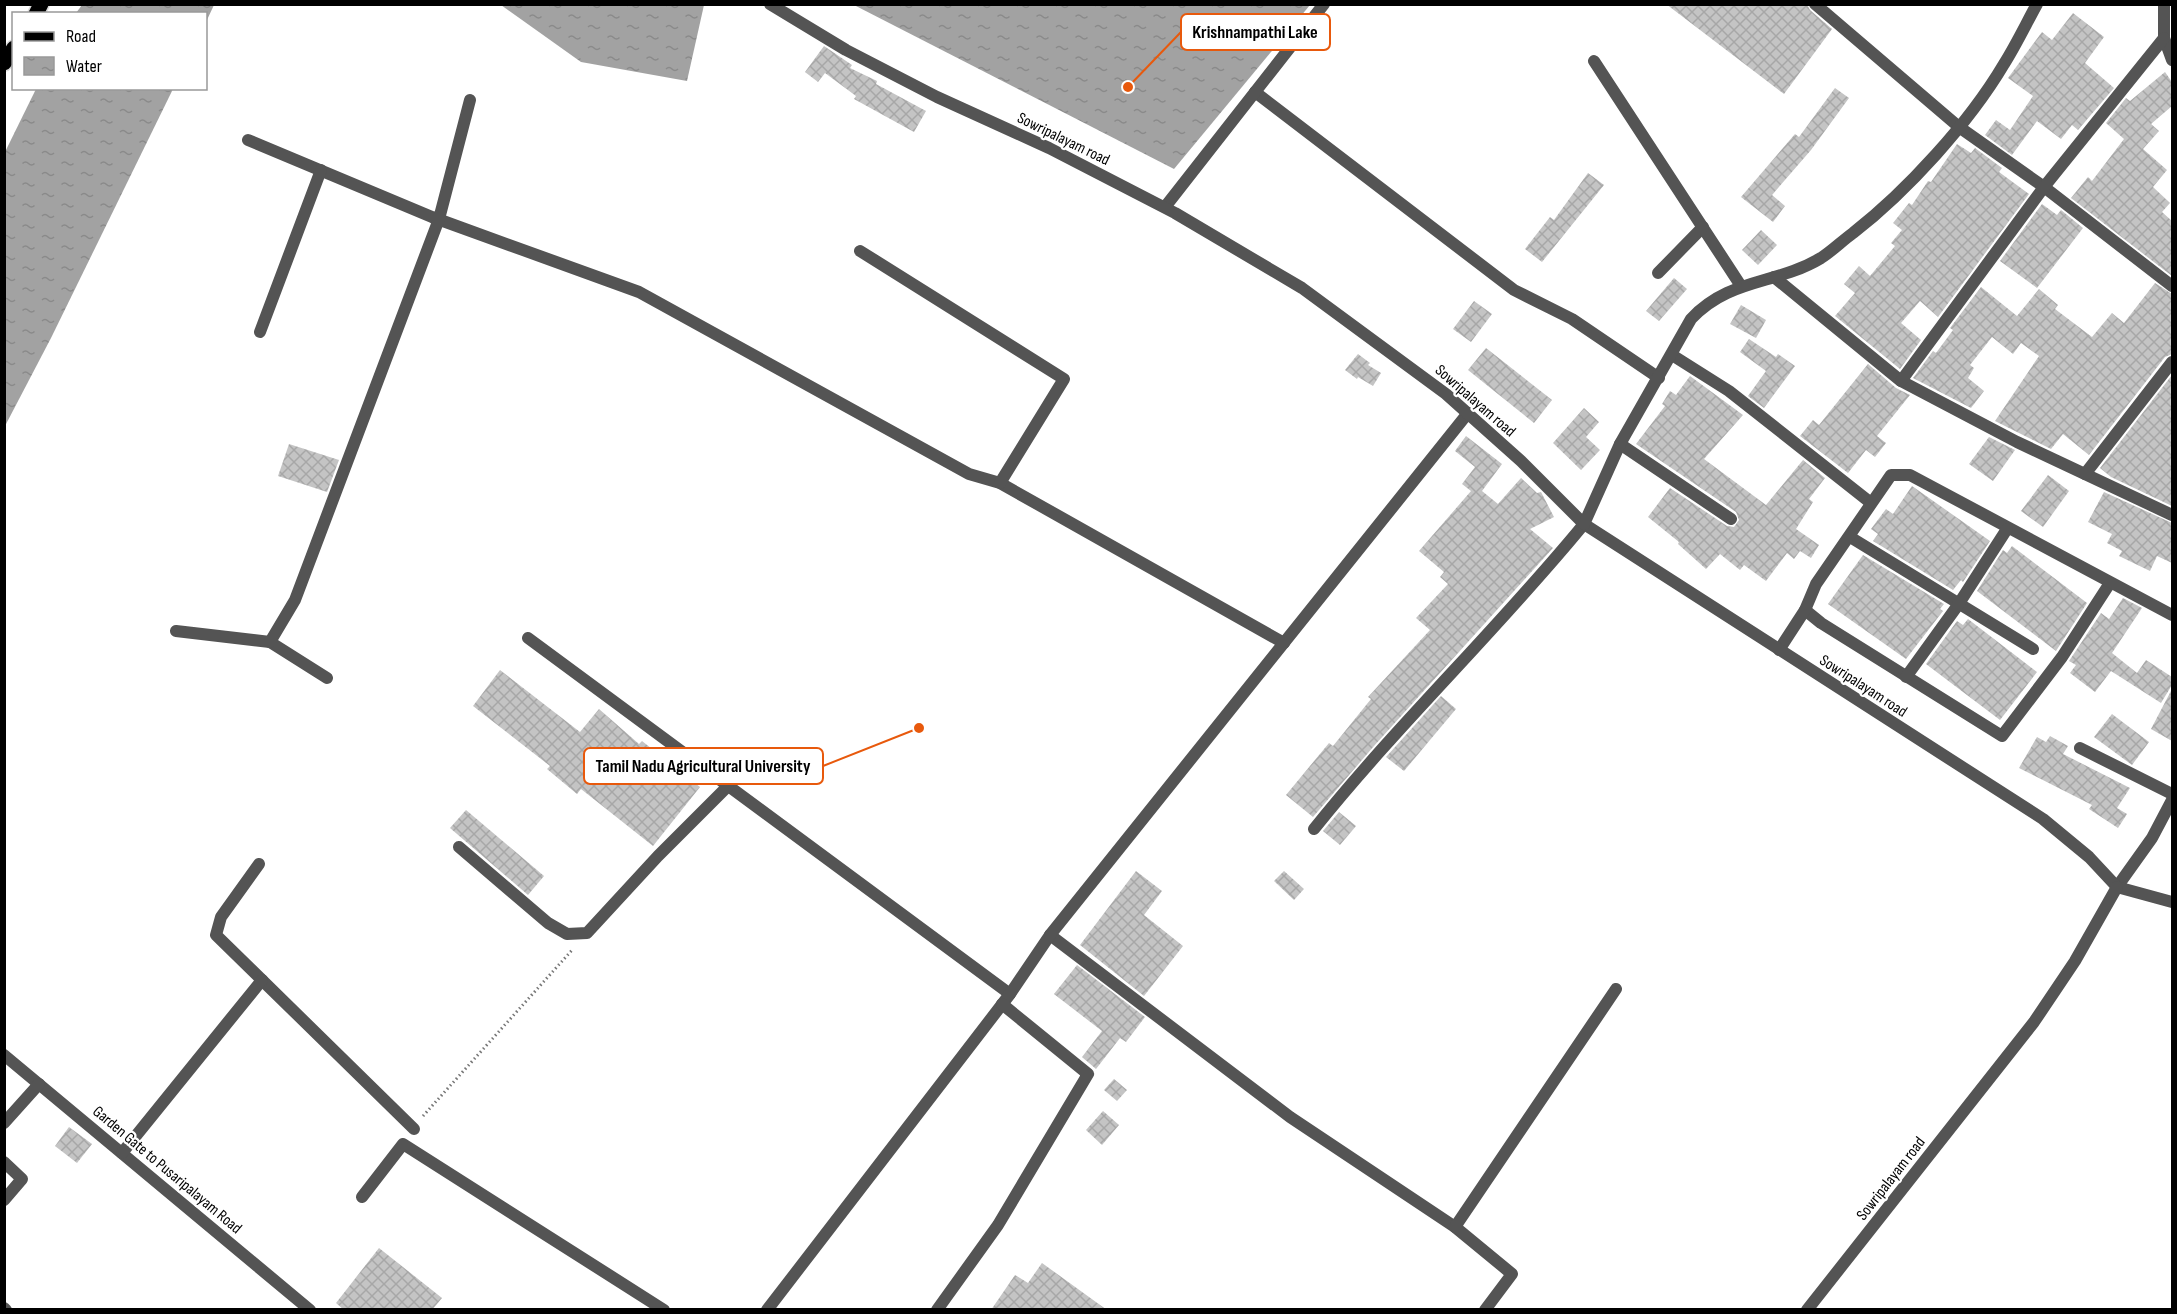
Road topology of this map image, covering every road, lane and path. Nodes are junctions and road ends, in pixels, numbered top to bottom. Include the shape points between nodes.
1 (770, 4) edge
2 (1324, 4) edge
3 (1815, 4) edge
4 (2037, 4) edge
5 (2164, 4) edge
6 (2164, 38) junction
7 (2172, 60) edge
8 (1594, 62) dead end
9 (1255, 92) junction
10 (470, 100) dead end
11 (1959, 127) junction
12 (248, 140) dead end
13 (321, 170) junction
14 (2044, 187) junction
15 (1165, 207) junction
16 (439, 219) junction
17 (1703, 227) junction
18 (860, 251) dead end
19 (1658, 273) dead end
20 (1774, 277) junction
21 (1741, 286) junction
22 (2172, 286) edge
23 (260, 332) dead end
24 (1672, 355) junction
25 (2172, 362) edge
26 (1659, 378) junction
27 (1901, 381) junction
28 (1468, 413) junction
29 (1620, 444) junction
30 (2085, 474) junction
31 (1000, 483) junction
32 (1871, 503) junction
33 (2172, 514) edge
34 (1731, 519) dead end
35 (1584, 524) junction
36 (2007, 529) junction
37 (1850, 537) junction
38 (2110, 583) junction
39 (1958, 604) junction
40 (1805, 610) junction
41 (2172, 615) edge
42 (176, 632) dead end
43 (528, 638) dead end
44 (270, 642) junction
45 (1284, 643) junction
46 (2033, 649) dead end
47 (1779, 650) junction
48 (1906, 677) junction
49 (327, 678) dead end
50 (2080, 748) dead end
51 (728, 786) junction
52 (2172, 794) edge
53 (2172, 800) edge
54 (1314, 829) dead end
55 (459, 846) dead end
56 (259, 864) dead end
57 (2117, 887) junction
58 (2172, 902) edge
59 (587, 933) junction
60 (1050, 935) junction
61 (262, 980) junction
62 (1616, 989) dead end
63 (1006, 999) junction
64 (4, 1055) edge
65 (39, 1084) junction
66 (4, 1123) edge
67 (414, 1129) joint
68 (122, 1152) junction
69 (4, 1162) edge
70 (362, 1197) dead end
71 (4, 1200) edge
72 (1455, 1227) junction
73 (310, 1310) edge
74 (664, 1310) edge
75 (767, 1310) edge
76 (937, 1310) edge
77 (1485, 1310) edge
78 (1806, 1310) edge

1 - 15 street, Sowripalayam road via 846,50 937,97
2 - 9 street
3 - 11 street
4 - 11 street via 2003,66
5 - 6 street
6 - 7 street
6 - 14 street
8 - 17 street
9 - 15 street
9 - 26 street via 1514,291 1572,319
10 - 16 street
11 - 14 street
11 - 20 street via 1883,210 1820,258
12 - 13 street
13 - 16 street
13 - 23 street
14 - 22 street
14 - 27 street
15 - 28 street, Sowripalayam road via 1302,288 1389,349
16 - 31 street via 639,292 969,474
16 - 44 street via 295,600
17 - 19 street
17 - 21 street
18 - 31 street via 1064,379
20 - 21 street
20 - 27 street
21 - 24 street via 1706,303 1691,319
24 - 26 street
24 - 32 street via 1729,390
25 - 30 street
26 - 29 street
27 - 30 street
28 - 35 street, Sowripalayam road
28 - 45 street
29 - 34 street
29 - 35 street
30 - 33 street
31 - 45 street
32 - 36 street via 1891,475 1910,475
32 - 37 street
35 - 47 street, Sowripalayam road
35 - 54 street
36 - 38 street
36 - 39 street
37 - 39 street
37 - 40 street via 1816,584
38 - 41 street
38 - 48 street via 2062,657 2002,736
39 - 46 street
39 - 48 street
40 - 47 street
40 - 48 street
42 - 44 street
43 - 51 street
44 - 49 street
45 - 60 street
47 - 57 street, Sowripalayam road via 2043,819 2089,857
50 - 52 street
51 - 59 street
51 - 63 street
53 - 57 street via 2152,838
55 - 59 street via 548,923 567,934
56 - 61 street via 221,916 216,935
57 - 58 street
57 - 78 street, Sowripalayam road via 2034,1022
59 - 67 path
60 - 63 street
60 - 72 street via 1290,1117
61 - 67 street
61 - 68 street
62 - 72 street
63 - 75 street
63 - 76 street via 1088,1074 998,1225
64 - 65 street, Garden Gate to Pusaripalayam Road
65 - 66 street
65 - 68 street, Garden Gate to Pusaripalayam Road
68 - 73 street, Garden Gate to Pusaripalayam Road
69 - 71 street via 22,1179
70 - 74 street via 403,1144
72 - 77 street via 1512,1274

